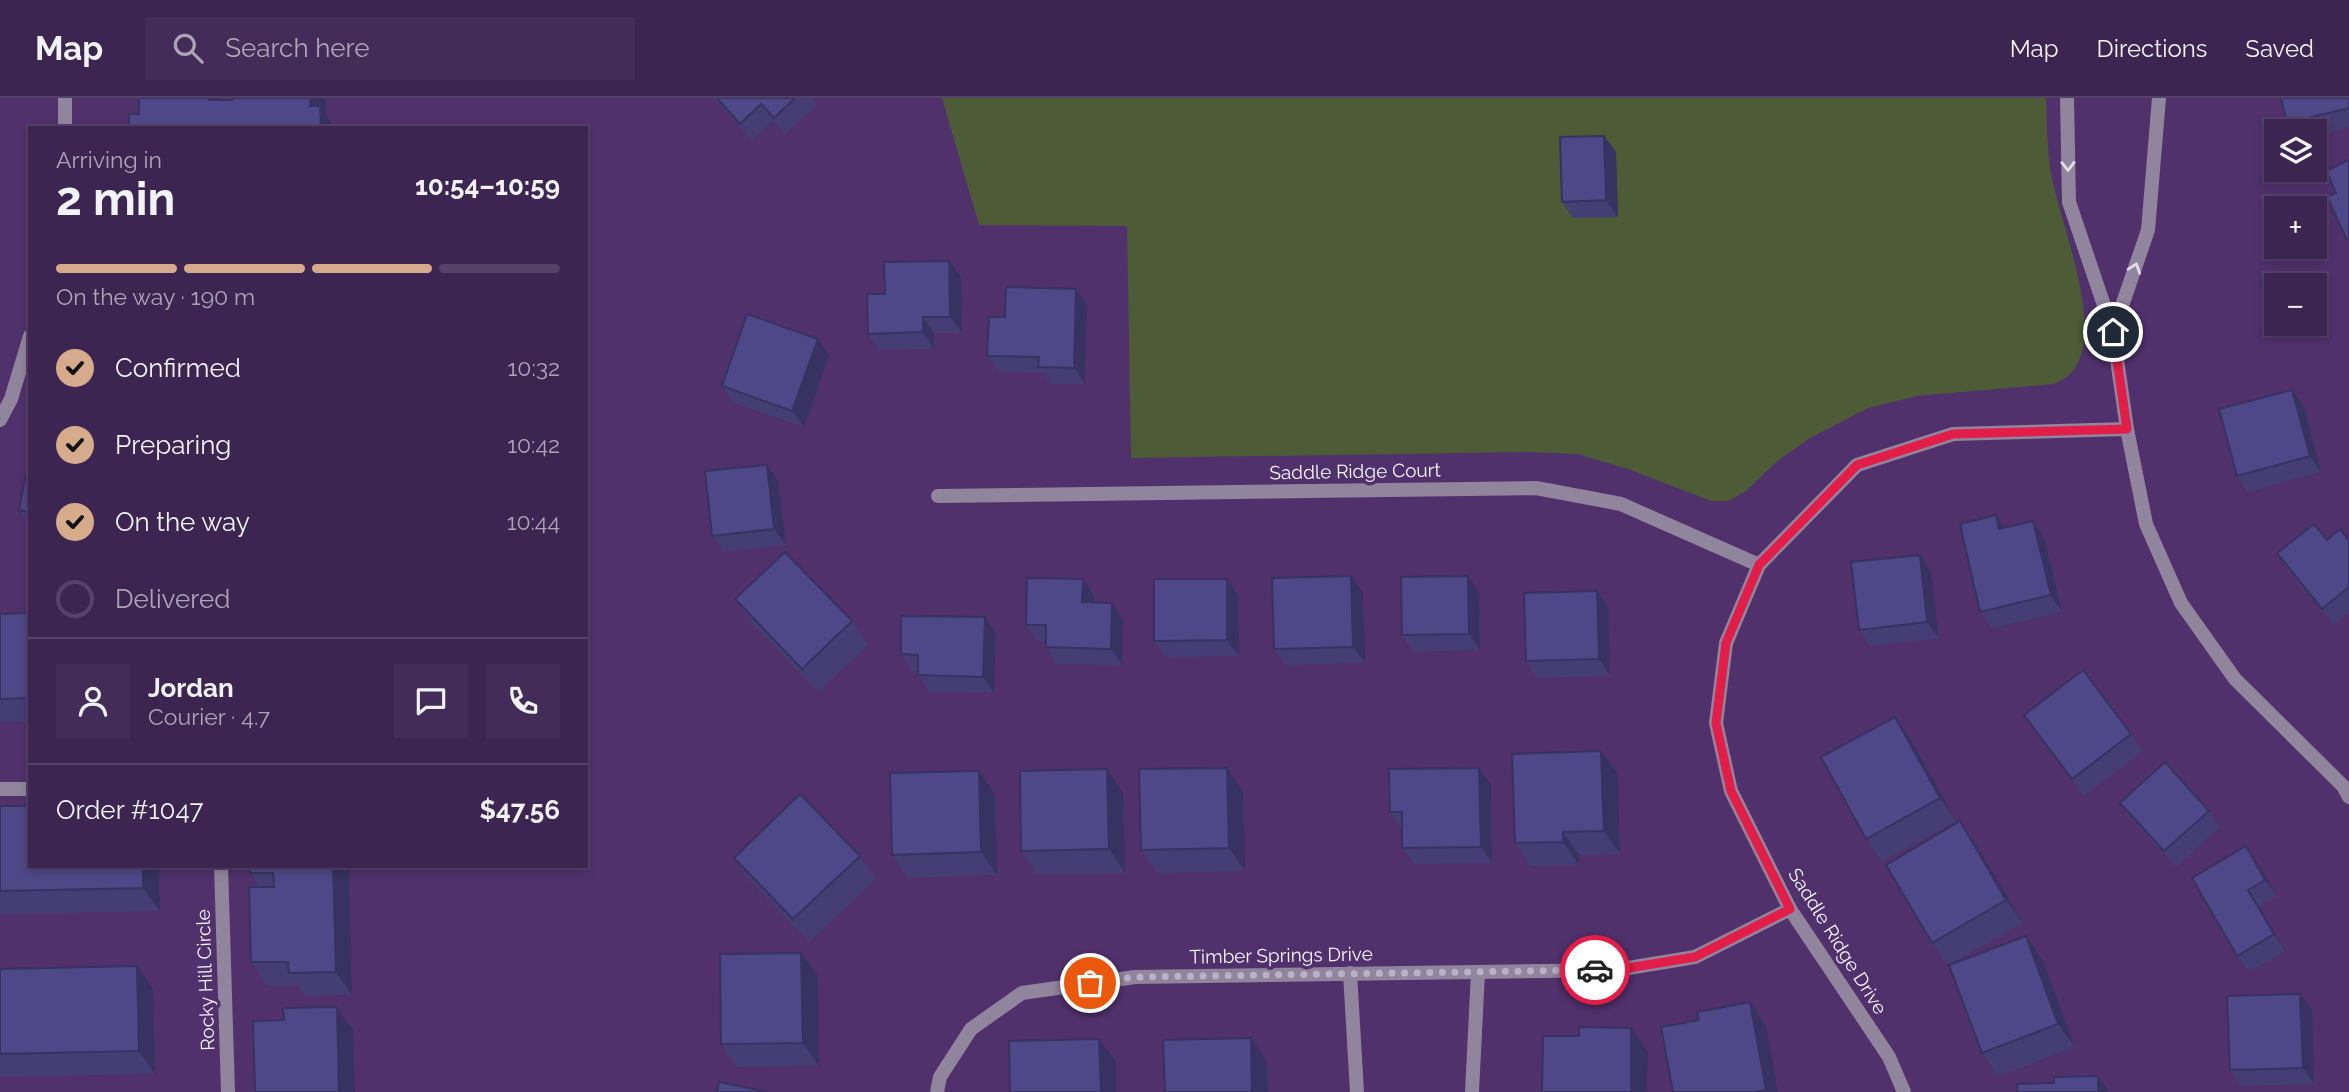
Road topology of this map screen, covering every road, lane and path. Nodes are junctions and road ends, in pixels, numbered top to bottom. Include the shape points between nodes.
1 (65, 98) edge
2 (2067, 98) edge
3 (2160, 98) edge
4 (65, 126) edge
5 (2113, 332) junction
6 (28, 343) edge
7 (0, 420) edge
8 (2127, 429) junction
9 (938, 496) dead end
10 (1759, 565) junction
11 (0, 789) edge
12 (28, 789) edge
13 (2349, 797) edge
14 (221, 868) edge
15 (1790, 909) junction
16 (1478, 972) junction
17 (1350, 973) junction
18 (228, 1092) edge
19 (937, 1092) edge
20 (1357, 1092) edge
21 (1472, 1092) edge
22 (1904, 1092) edge

1 - 4 street
2 -> 5 street via 2069,202
5 -> 3 street via 2148,230
5 - 8 street
6 - 7 street
8 - 10 street, Saddle Ridge Drive via 1953,434 1857,465
8 - 13 street via 2146,524 2181,603 2235,680
9 - 10 street, Saddle Ridge Court via 1536,488 1621,504
10 - 15 street, Saddle Ridge Drive via 1726,643 1716,723 1731,791
11 - 12 street
14 - 18 street, Rocky Hill Circle
15 - 16 street, Timber Springs Drive via 1695,957 1616,970
15 - 22 street, Saddle Ridge Drive via 1889,1057
16 - 17 street, Timber Springs Drive
16 - 21 street
17 - 19 street, Timber Springs Drive via 1135,977 1022,993 971,1029 940,1077
17 - 20 street

